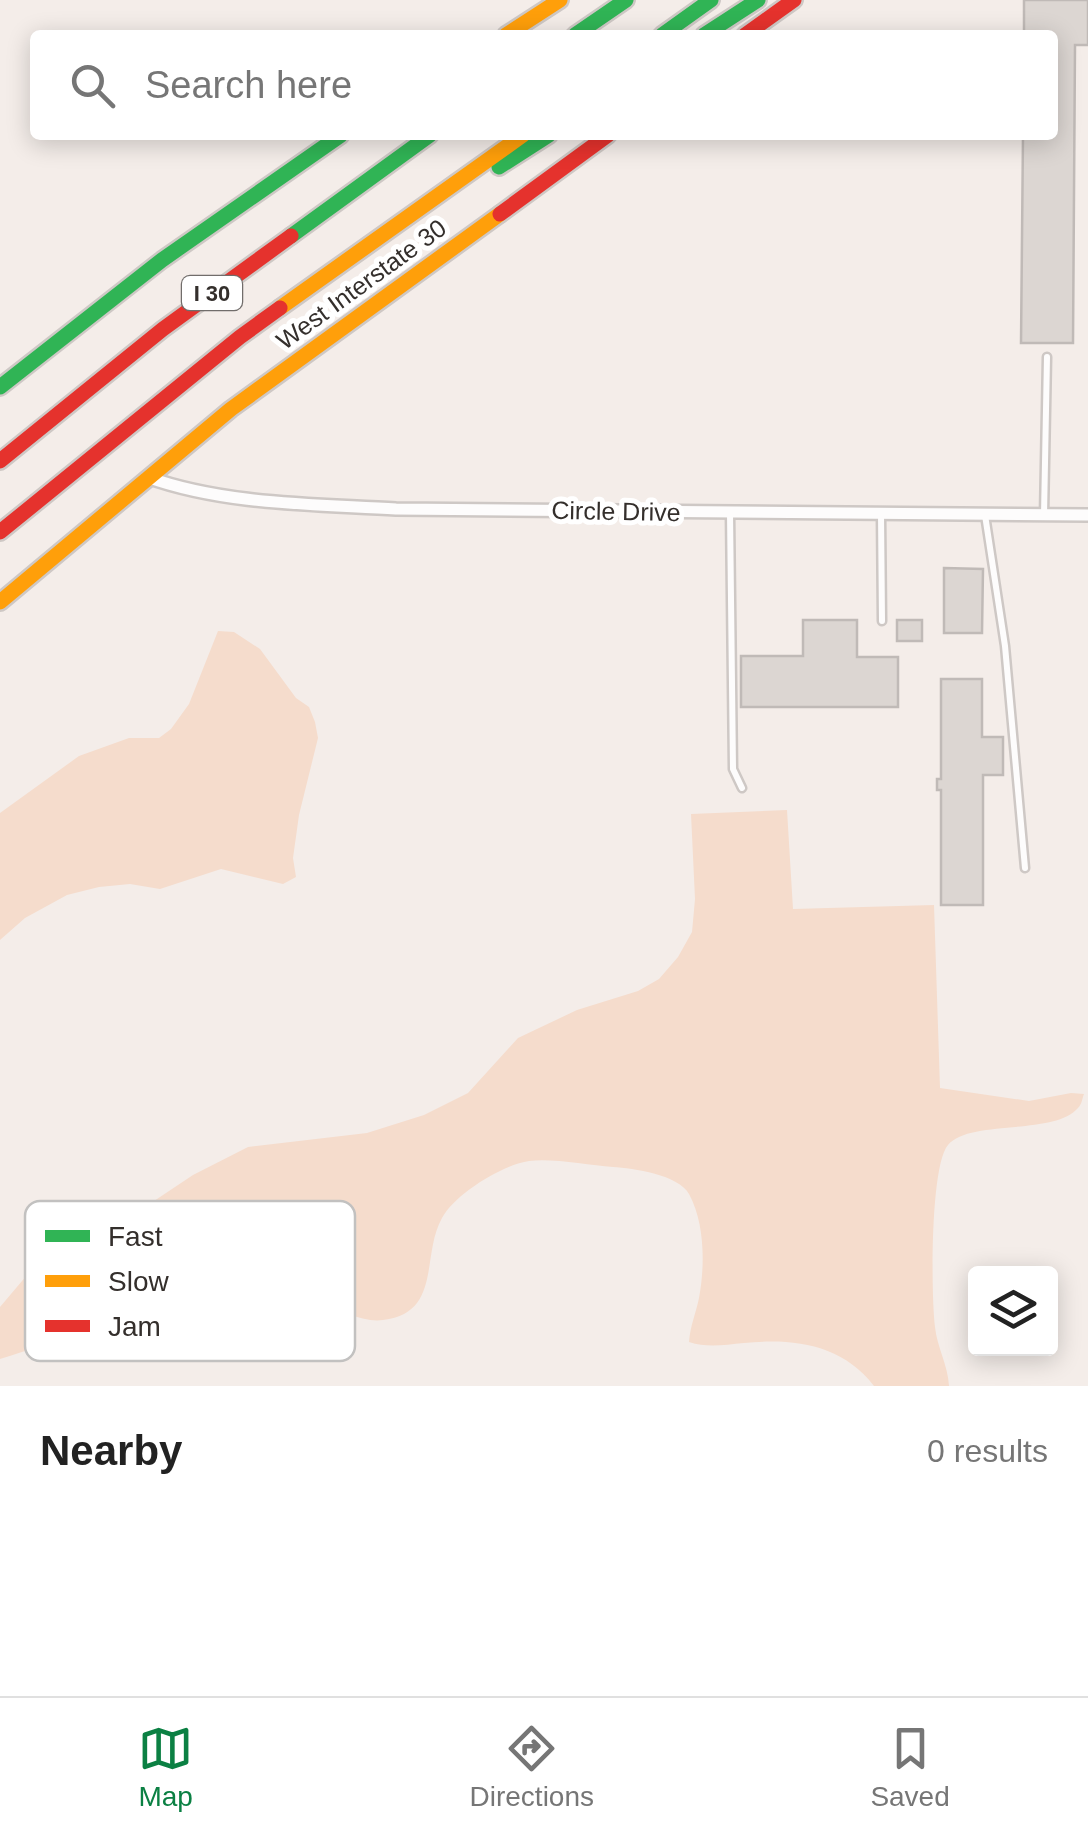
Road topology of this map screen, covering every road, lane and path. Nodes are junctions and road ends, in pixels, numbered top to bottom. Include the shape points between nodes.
1 (560, 0) edge
2 (626, 0) edge
3 (711, 0) edge
4 (758, 0) edge
5 (794, 0) edge
6 (514, 30) edge
7 (582, 30) edge
8 (669, 30) edge
9 (712, 30) edge
10 (752, 30) edge
11 (334, 140) edge
12 (423, 140) edge
13 (516, 140) edge
14 (542, 140) edge
15 (601, 140) edge
16 (348, 260) junction
17 (1047, 357) dead end
18 (0, 386) edge
19 (0, 461) edge
20 (146, 477) junction
21 (730, 512) junction
22 (881, 514) junction
23 (985, 515) junction
24 (1088, 515) edge
25 (1044, 516) junction
26 (0, 532) edge
27 (0, 602) edge
28 (882, 621) dead end
29 (742, 788) dead end
30 (1025, 868) dead end

1 - 6 main road
2 - 7 main road
3 - 8 main road
4 - 9 main road
5 - 10 main road
11 - 18 main road via 162,260
12 - 19 main road, I 30 via 162,329
13 - 16 main road, I 30
14 - 16 main road
15 - 20 main road, West Interstate 30
16 - 26 main road, I 30 via 225,349
17 - 25 lane
20 - 21 street, Circle Drive via 192,491 308,504
20 - 27 main road, West Interstate 30
21 - 22 street, Circle Drive
21 - 29 lane via 733,769
22 - 23 street, Circle Drive
22 - 28 lane
23 - 25 street, Circle Drive
23 - 30 lane via 1005,646
24 - 25 street, Circle Drive

